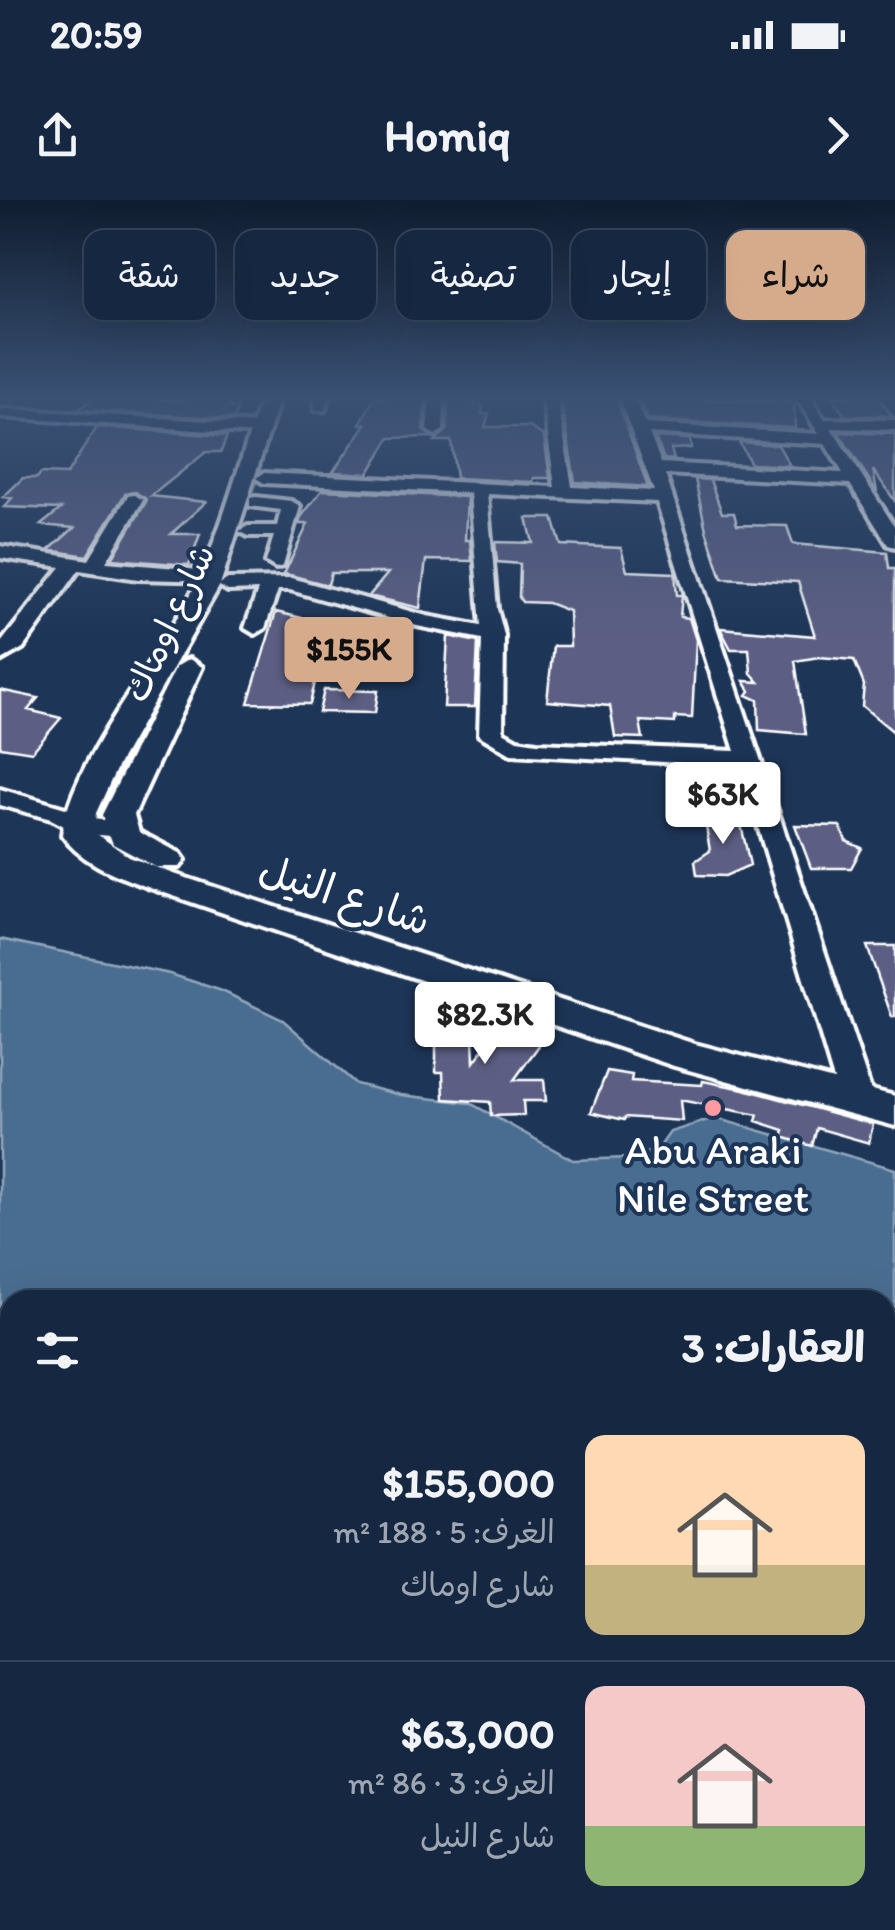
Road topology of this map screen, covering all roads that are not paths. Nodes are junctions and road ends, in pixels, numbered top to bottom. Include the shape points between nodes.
1 (251, 478) edge
2 (261, 478) edge
3 (562, 478) edge
4 (658, 478) edge
5 (845, 478) edge
6 (855, 480) joint
7 (478, 488) junction
8 (260, 490) junction
9 (564, 492) junction
10 (664, 496) junction
11 (134, 500) dead end
12 (285, 530) junction
13 (248, 531) junction
14 (895, 540) edge
15 (0, 552) edge
16 (276, 562) dead end
17 (85, 564) junction
18 (220, 581) junction
19 (270, 584) junction
20 (255, 628) dead end
21 (493, 635) junction
22 (0, 655) edge
23 (748, 759) junction
24 (0, 796) edge
25 (119, 822) junction
26 (77, 826) junction
27 (856, 1093) junction
28 (895, 1093) edge
29 (895, 1111) edge

1 - 18 main road, شارع اوماك
2 - 8 main road, شارع اوماك
3 - 9 street
4 - 10 street
5 - 6 street
6 - 14 street
7 - 8 street
7 - 9 street
7 - 21 street
8 - 12 street via 291,506
8 - 13 main road, شارع اوماك
9 - 10 street
10 - 23 street
11 - 17 street
12 - 13 street
12 - 16 street
13 - 18 main road, شارع اوماك
15 - 17 street
17 - 18 street
17 - 22 street
18 - 19 street
18 - 25 main road, شارع اوماك
18 - 26 main road, شارع اوماك via 104,764
19 - 20 street
19 - 21 street
21 - 23 street via 491,735 498,742 536,750
23 - 27 street
24 - 26 street via 60,814
25 - 26 street
25 - 27 main road, شارع النيل via 139,848 176,864
26 - 27 main road, شارع النيل via 78,834 117,864 162,881 688,1056
27 - 28 main road, شارع النيل
27 - 29 main road, شارع النيل

